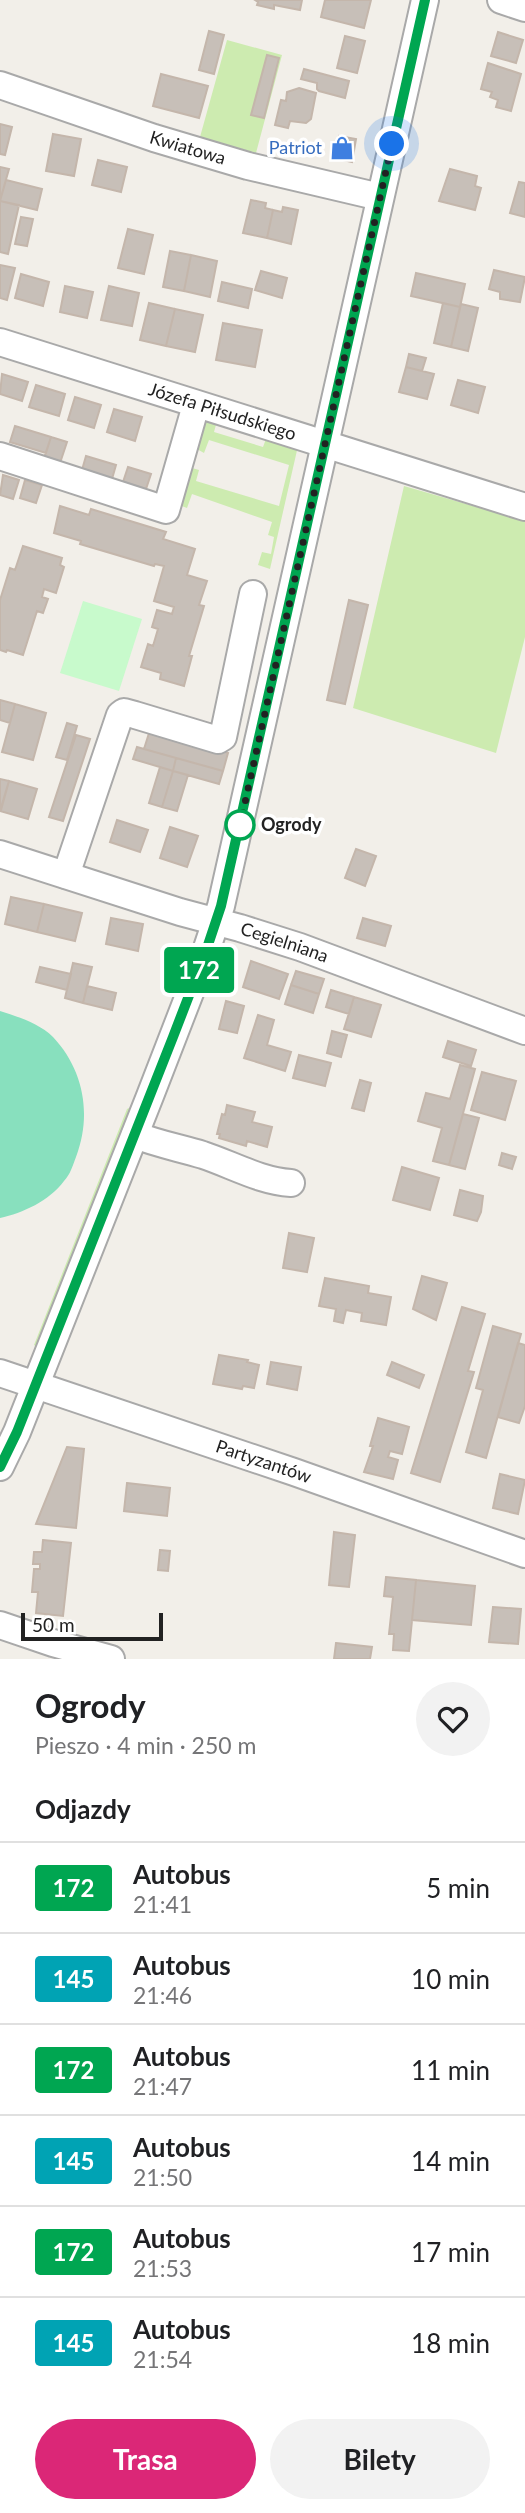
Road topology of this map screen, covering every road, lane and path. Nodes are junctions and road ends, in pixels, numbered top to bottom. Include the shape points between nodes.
1 (425, 0) edge
2 (502, 0) edge
3 (525, 8) edge
4 (0, 85) edge
5 (380, 197) junction
6 (0, 342) edge
7 (196, 405) junction
8 (326, 446) junction
9 (0, 456) edge
10 (525, 507) edge
11 (253, 594) dead end
12 (0, 854) edge
13 (66, 876) junction
14 (216, 922) junction
15 (525, 1031) edge
16 (135, 1135) junction
17 (291, 1183) dead end
18 (0, 1373) edge
19 (35, 1386) junction
20 (0, 1467) edge
21 (525, 1554) edge
22 (0, 1625) edge
23 (111, 1659) edge

1 - 5 street
2 - 3 street
4 - 5 street, Kwiatowa via 248,166
5 - 8 street
6 - 7 street, Józefa Piłsudskiego
7 - 8 street, Józefa Piłsudskiego
7 - 9 street via 166,510
8 - 10 street, Józefa Piłsudskiego
8 - 14 street
11 - 13 street via 223,737 218,740 124,712 120,715
12 - 13 street, Cegielniana
13 - 14 street, Cegielniana
14 - 15 street, Cegielniana via 300,947
14 - 16 street
16 - 17 street
16 - 19 street
18 - 19 street, Partyzantów
19 - 20 street
19 - 21 street, Partyzantów
22 - 23 street

